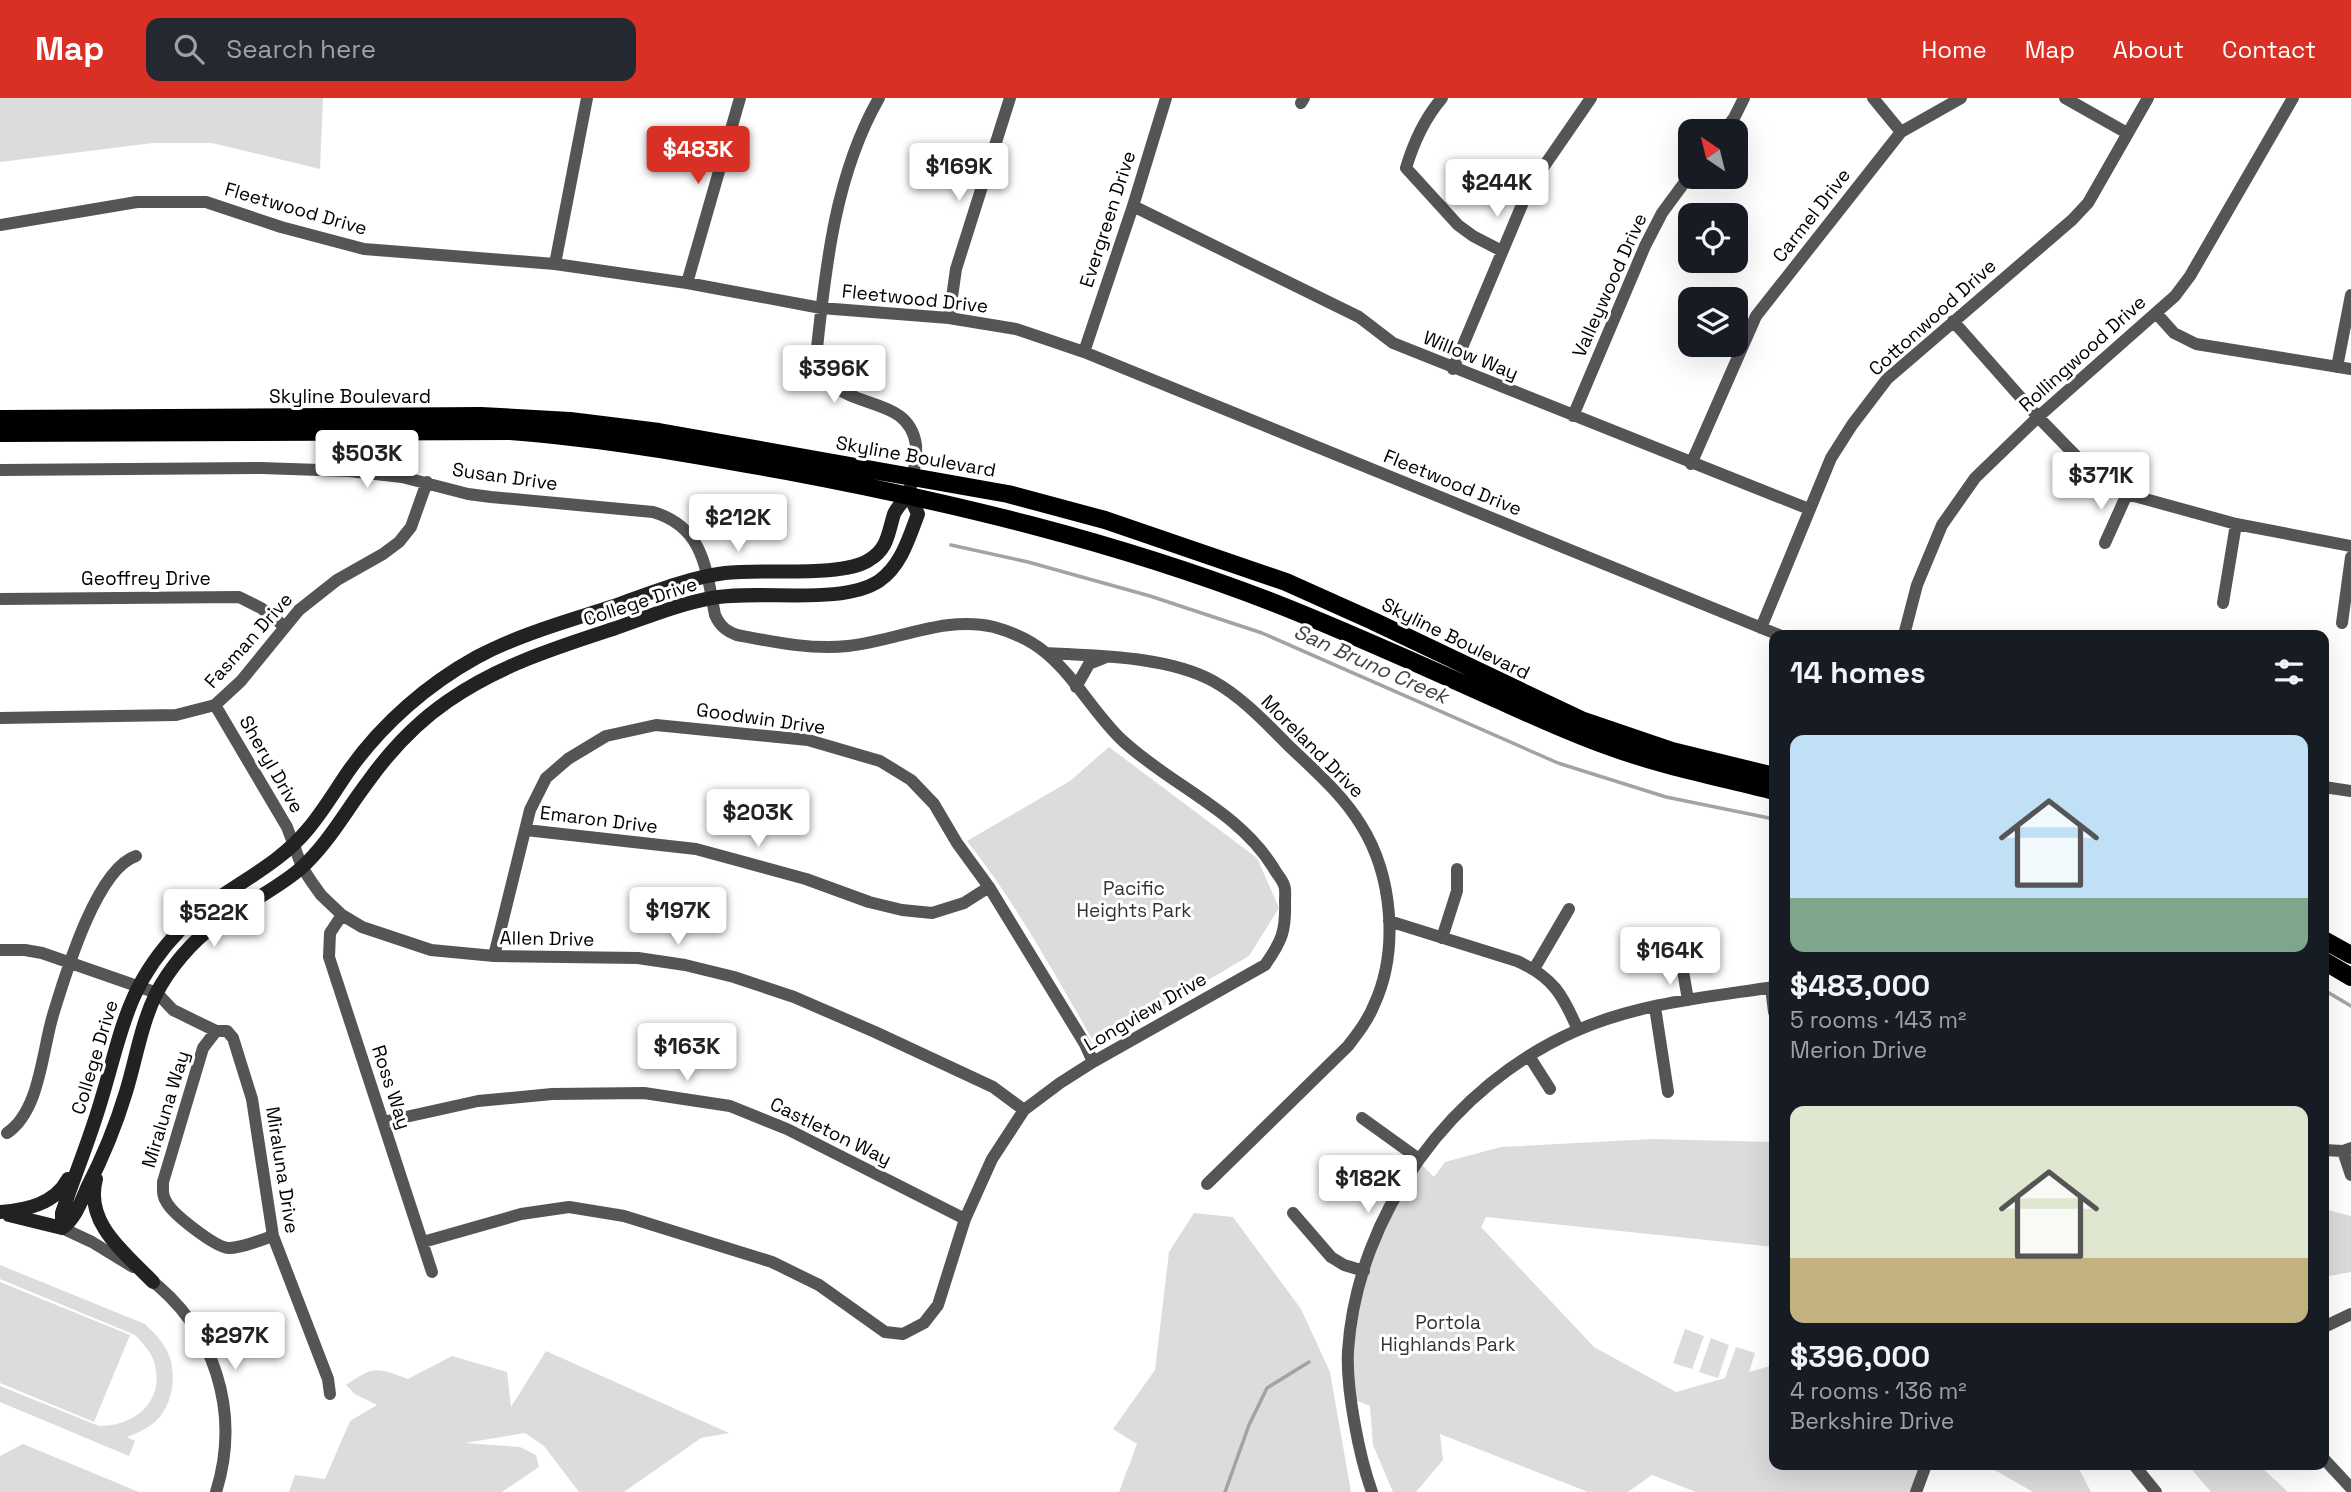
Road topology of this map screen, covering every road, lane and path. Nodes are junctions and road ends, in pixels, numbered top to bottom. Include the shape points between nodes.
1 (587, 98) edge
2 (740, 98) edge
3 (879, 98) edge
4 (1010, 98) edge
5 (1166, 98) edge
6 (1442, 98) edge
7 (1591, 98) edge
8 (1744, 98) edge
9 (1873, 98) edge
10 (1961, 98) edge
11 (2065, 98) edge
12 (2148, 98) edge
13 (2293, 98) edge
14 (1733, 119) edge
15 (1901, 132) junction
16 (2127, 134) junction
17 (1680, 189) edge
18 (1133, 206) junction
19 (0, 225) edge
20 (1502, 251) junction
21 (555, 264) junction
22 (687, 283) junction
23 (2351, 295) edge
24 (821, 308) junction
25 (2156, 313) junction
26 (949, 318) junction
27 (1954, 321) junction
28 (1084, 352) junction
29 (2337, 367) junction
30 (1453, 369) junction
31 (2351, 369) edge
32 (1573, 416) junction
33 (2038, 418) junction
34 (0, 419) edge
35 (0, 433) edge
36 (1690, 464) junction
37 (0, 470) edge
38 (427, 482) junction
39 (911, 486) junction
40 (2127, 494) junction
41 (1809, 509) junction
42 (2236, 524) junction
43 (2105, 544) dead end
44 (2351, 545) edge
45 (2351, 557) edge
46 (709, 587) junction
47 (0, 598) edge
48 (2224, 603) dead end
49 (2342, 623) dead end
50 (284, 626) junction
51 (1761, 628) junction
52 (1905, 630) edge
53 (1769, 631) edge
54 (1046, 653) junction
55 (1104, 657) junction
56 (1076, 687) junction
57 (215, 705) junction
58 (0, 718) edge
59 (1769, 775) edge
60 (2329, 788) edge
61 (1769, 790) edge
62 (2351, 792) edge
63 (526, 830) junction
64 (294, 844) junction
65 (136, 856) dead end
66 (302, 867) junction
67 (1457, 869) dead end
68 (989, 887) junction
69 (1569, 909) dead end
70 (342, 915) junction
71 (1389, 921) junction
72 (1443, 938) junction
73 (1678, 942) dead end
74 (2329, 943) edge
75 (0, 950) edge
76 (2351, 955) edge
77 (494, 956) junction
78 (71, 963) junction
79 (2329, 964) edge
80 (1534, 969) junction
81 (2351, 977) edge
82 (138, 986) junction
83 (1769, 987) edge
84 (157, 993) junction
85 (1688, 1000) junction
86 (1655, 1007) junction
87 (1578, 1030) junction
88 (216, 1031) junction
89 (1529, 1056) junction
90 (1093, 1062) junction
91 (1550, 1089) dead end
92 (1668, 1092) dead end
93 (1024, 1110) junction
94 (1362, 1118) dead end
95 (383, 1122) junction
96 (7, 1133) dead end
97 (2347, 1149) edge
98 (2329, 1150) edge
99 (82, 1153) junction
100 (102, 1157) junction
101 (1419, 1159) junction
102 (2351, 1175) edge
103 (1207, 1184) dead end
104 (0, 1213) edge
105 (1293, 1213) dead end
106 (965, 1219) junction
107 (62, 1228) junction
108 (272, 1236) junction
109 (423, 1242) junction
110 (1364, 1271) junction
111 (432, 1272) dead end
112 (153, 1282) junction
113 (2351, 1314) edge
114 (2329, 1325) edge
115 (330, 1394) dead end
116 (2329, 1464) edge
117 (1925, 1470) edge
118 (2138, 1470) edge
119 (2351, 1488) edge
120 (216, 1492) edge
121 (1372, 1492) edge
122 (1918, 1492) edge
123 (2157, 1492) edge

1 - 21 street
2 - 22 street
3 - 24 street via 863,127 830,236
4 - 26 street via 956,269
5 - 18 street, Evergreen Drive
6 - 20 street via 1426,116 1406,168 1458,225
7 - 20 street via 1529,188
8 - 14 street
9 - 15 street
10 - 15 street, Carmel Drive
11 - 16 street
12 - 16 street, Cottonwood Drive
13 - 25 street, Rollingwood Drive via 2190,276
15 - 36 street, Carmel Drive via 1756,316
16 - 27 street, Cottonwood Drive via 2088,203
17 - 32 street, Valleywood Drive via 1645,246
18 - 28 street, Evergreen Drive
18 - 30 street, Willow Way via 1359,317 1393,343
19 - 21 street, Fleetwood Drive via 137,202 206,202 364,249
20 - 30 street
21 - 22 street, Fleetwood Drive
22 - 24 street, Fleetwood Drive
23 - 29 street
24 - 26 street, Fleetwood Drive
24 - 39 street via 820,365 836,387 894,411 906,422 916,446
25 - 29 street via 2174,333 2196,344
25 - 33 street, Rollingwood Drive
26 - 28 street, Fleetwood Drive via 1016,329
27 - 33 street
27 - 41 street, Cottonwood Drive via 1887,379 1858,415 1830,458
28 - 51 street, Fleetwood Drive
29 - 31 street
30 - 32 street, Willow Way
32 - 36 street, Willow Way
33 - 40 street via 2078,458
33 - 52 street, Rollingwood Drive via 1975,478 1942,525 1917,585
34 - 39 main road, Skyline Boulevard via 525,417 659,432
35 - 39 main road, Skyline Boulevard via 521,432
36 - 41 street, Willow Way
37 - 38 street, Susan Drive via 286,468
38 - 46 street, Susan Drive via 491,498 670,517 694,537
38 - 50 street, Fasman Drive via 411,527 399,542 317,594
39 - 46 street, College Drive via 895,511 888,541 858,566 748,571
39 - 46 street, College Drive via 918,514 903,552 873,584 828,594 753,594
39 - 59 main road, Skyline Boulevard via 1008,494 1238,564 1326,599 1581,720 1661,748
39 - 61 main road, Skyline Boulevard via 1173,567 1302,614 1608,747
40 - 42 street
40 - 43 street
41 - 51 street, Cottonwood Drive
42 - 44 street
42 - 48 street
45 - 49 street
46 - 54 street, Longview Drive via 719,624 728,632 778,643 848,646 943,625 969,624 1012,633
46 - 64 street, College Drive via 532,633 453,672 410,704 370,744
46 - 66 street, College Drive via 663,612 538,654 465,689 398,745
47 - 50 street, Geoffrey Drive via 239,597
50 - 57 street, Fasman Drive via 241,681
51 - 53 street, Fleetwood Drive
54 - 55 street, Moreland Drive
54 - 56 street, Longview Drive
55 - 56 street via 1089,664
55 - 71 street, Moreland Drive via 1169,664 1212,681 1257,715 1333,789 1363,827 1381,872
56 - 90 street, Longview Drive via 1124,742 1240,827 1285,886 1286,924 1265,965
57 - 58 street, Fasman Drive via 176,715
57 - 64 street, Sheryl Drive
60 - 62 street
63 - 68 street, Emaron Drive via 696,849 902,910 932,913 964,903
63 - 68 street, Goodwin Drive via 546,778 606,736 656,725 808,740 880,761 911,780 934,804
63 - 77 street, Goodwin Drive
64 - 66 street, Allen Drive
64 - 82 street, College Drive via 200,910 164,947
65 - 78 street via 114,870 97,898
66 - 70 street, Allen Drive
66 - 84 street, College Drive via 213,926 181,958
67 - 72 street via 1457,891
68 - 90 street, Goodwin Drive
69 - 80 street
70 - 77 street, Allen Drive via 362,927 431,950
70 - 95 street, Ross Way via 330,933 329,957
71 - 72 street
71 - 103 street, Moreland Drive via 1382,982 1362,1028
72 - 80 street
73 - 85 street
74 - 76 main road
75 - 78 street, Miraluna Drive via 42,953
77 - 93 street, Allen Drive via 638,958 734,977 875,1032 993,1087
78 - 82 street, Miraluna Drive
78 - 96 street via 35,1088 23,1118
79 - 81 main road
80 - 87 street via 1560,992
82 - 84 street, Miraluna Drive
82 - 99 street, College Drive
83 - 85 street
84 - 88 street, Miraluna Drive via 173,1010
84 - 100 street, College Drive
85 - 86 street
86 - 87 street
86 - 92 street
87 - 89 street
88 - 108 street, Miraluna Drive via 227,1031 233,1038 252,1099
88 - 108 street, Miraluna Way via 203,1048 163,1195 167,1205 218,1246 230,1248
89 - 91 street
89 - 101 street via 1478,1093
90 - 93 street, Longview Drive
93 - 106 street, Longview Drive via 992,1159
94 - 101 street
95 - 106 street, Castleton Way via 478,1101 552,1094 644,1093 730,1106 787,1129
95 - 109 street, Ross Way
97 - 98 street
97 - 102 street
99 - 104 street via 56,1194 31,1208
99 - 107 street, College Drive via 62,1213
100 - 107 street, College Drive via 73,1217
100 - 112 street via 94,1189 99,1219 106,1233
101 - 110 street via 1388,1211
104 - 107 street
105 - 110 street via 1331,1257
106 - 109 street, Longview Drive via 938,1304 924,1323 903,1334 885,1332 819,1284 772,1262 624,1216 569,1207 520,1214
107 - 112 street
108 - 115 street, Miraluna Drive
109 - 111 street, Ross Way
110 - 121 street via 1350,1327 1348,1366 1361,1453
112 - 120 street via 188,1318 216,1365 226,1421 225,1454
113 - 114 street
116 - 119 street
117 - 122 street
118 - 123 street

